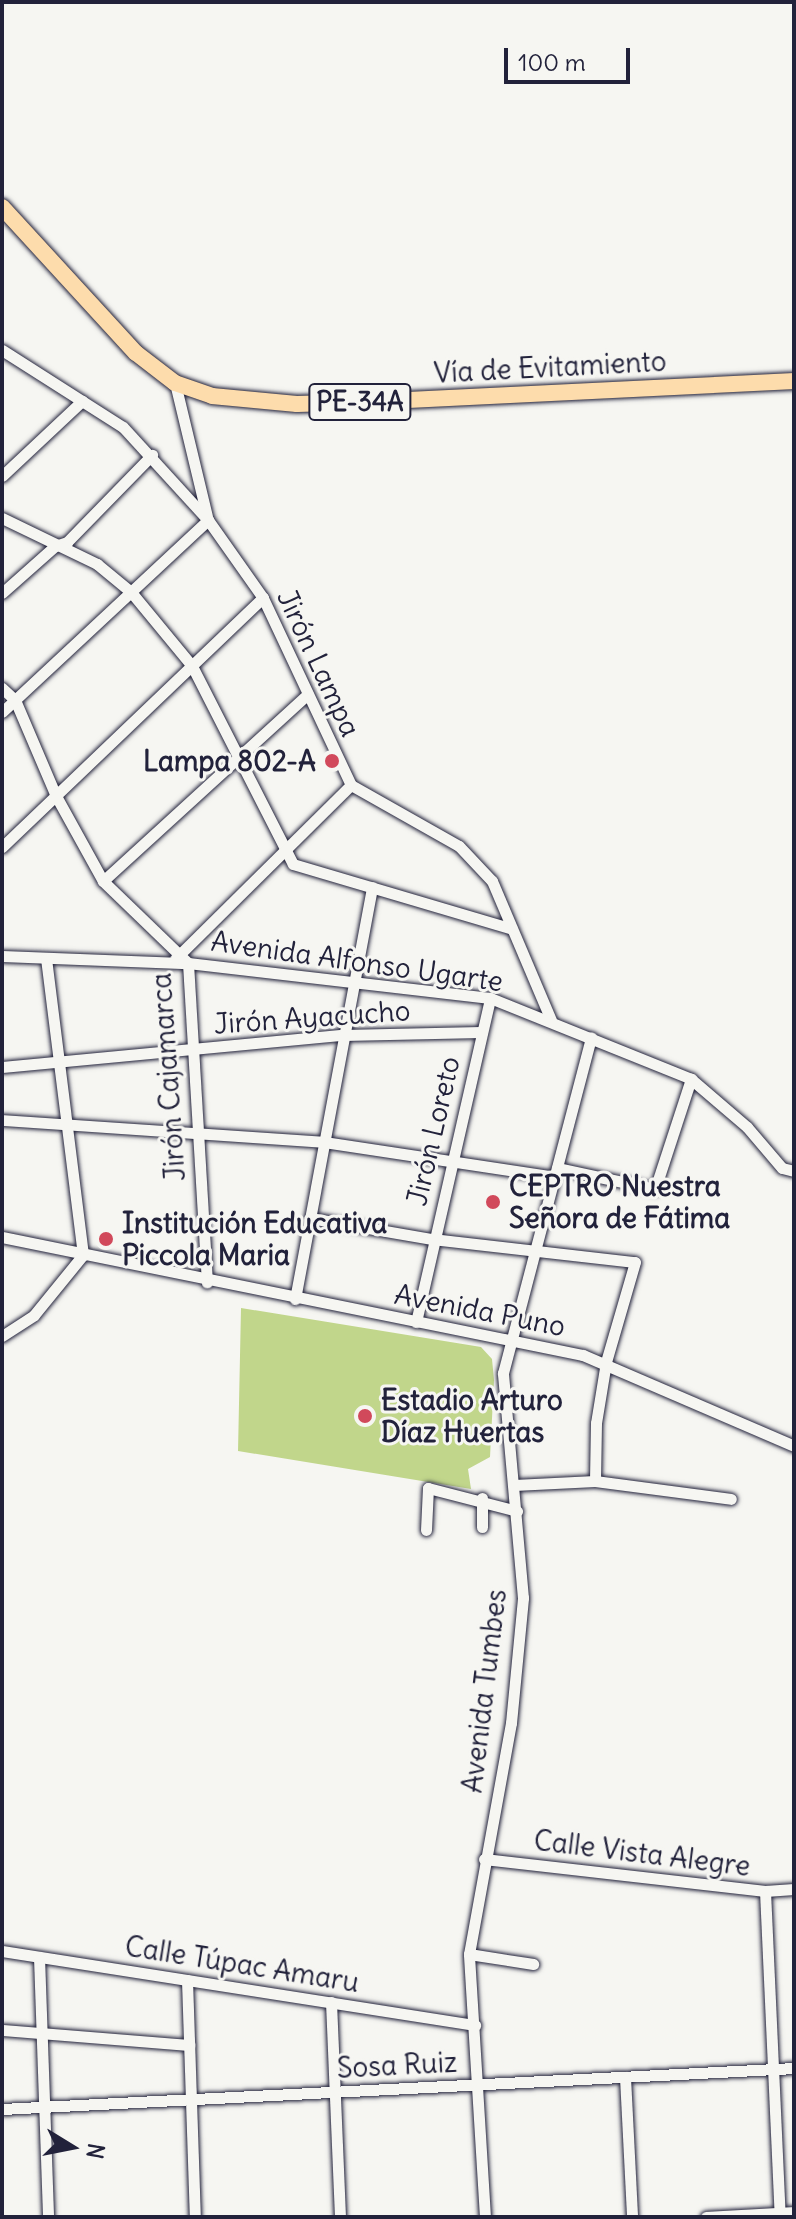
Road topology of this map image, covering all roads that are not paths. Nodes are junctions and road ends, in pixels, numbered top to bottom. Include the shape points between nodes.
1 (2, 207) edge
2 (2, 350) edge
3 (15, 361) junction
4 (2, 366) edge
5 (794, 381) edge
6 (175, 383) junction
7 (82, 401) junction
8 (152, 455) junction
9 (2, 476) edge
10 (2, 518) edge
11 (208, 520) junction
12 (55, 546) junction
13 (131, 592) junction
14 (2, 593) edge
15 (263, 598) junction
16 (192, 666) junction
17 (2, 688) edge
18 (308, 694) junction
19 (15, 700) junction
20 (2, 712) edge
21 (238, 758) junction
22 (351, 785) junction
23 (56, 796) junction
24 (2, 847) edge
25 (285, 850) junction
26 (103, 881) junction
27 (372, 887) junction
28 (512, 929) junction
29 (2, 956) edge
30 (46, 959) junction
31 (179, 960) junction
32 (353, 981) junction
33 (490, 998) junction
34 (551, 1020) junction
35 (481, 1032) junction
36 (343, 1035) junction
37 (591, 1037) junction
38 (193, 1050) junction
39 (59, 1064) junction
40 (2, 1067) edge
41 (691, 1079) junction
42 (2, 1120) edge
43 (67, 1125) junction
44 (198, 1134) junction
45 (324, 1142) junction
46 (450, 1161) junction
47 (794, 1171) edge
48 (556, 1173) junction
49 (310, 1218) junction
50 (2, 1237) edge
51 (432, 1239) junction
52 (538, 1249) junction
53 (83, 1255) junction
54 (207, 1282) junction
55 (295, 1299) junction
56 (416, 1322) junction
57 (2, 1336) edge
58 (513, 1339) junction
59 (606, 1362) junction
60 (794, 1446) edge
61 (595, 1481) junction
62 (514, 1485) junction
63 (482, 1498) junction
64 (731, 1499) dead end
65 (517, 1511) junction
66 (482, 1527) dead end
67 (426, 1530) dead end
68 (484, 1859) junction
69 (794, 1889) edge
70 (765, 1891) junction
71 (2, 1951) edge
72 (469, 1954) junction
73 (39, 1957) junction
74 (533, 1964) dead end
75 (187, 1980) junction
76 (331, 2002) junction
77 (475, 2025) junction
78 (2, 2030) edge
79 (42, 2033) junction
80 (189, 2045) junction
81 (794, 2068) edge
82 (773, 2069) junction
83 (625, 2077) junction
84 (478, 2084) junction
85 (335, 2092) junction
86 (191, 2099) junction
87 (44, 2107) junction
88 (2, 2109) edge
89 (794, 2212) edge
90 (780, 2215) edge
91 (48, 2217) edge
92 (195, 2217) edge
93 (340, 2217) edge
94 (485, 2217) edge
95 (632, 2217) edge
96 (706, 2217) edge

1 - 6 highway, Vía de Evitamiento / PE-34A via 107,324
2 - 3 street, Jirón Lampa
3 - 4 street
3 - 7 street, Jirón Lampa
5 - 6 highway, Vía de Evitamiento / PE-34A via 297,404 212,396
6 - 11 street
7 - 8 street, Jirón Lampa via 123,427
7 - 9 street
8 - 11 street, Jirón Lampa
8 - 12 street via 67,542
10 - 12 street
11 - 13 street
11 - 15 street, Jirón Lampa
12 - 13 street via 97,564
12 - 14 street
13 - 16 street
13 - 19 street
15 - 16 street
15 - 18 street, Jirón Lampa
16 - 21 street
16 - 23 street
17 - 19 street, Jirón Cajamarca
18 - 21 street
18 - 22 street, Jirón Lampa
19 - 20 street
19 - 23 street, Jirón Cajamarca
21 - 25 street
21 - 26 street
22 - 25 street
22 - 28 street via 459,846 492,881
23 - 24 street
23 - 26 street, Jirón Cajamarca
25 - 27 street via 293,864
25 - 31 street
26 - 31 street, Jirón Cajamarca
27 - 28 street
27 - 32 street
28 - 34 street
29 - 30 street, Avenida Alfonso Ugarte
30 - 31 street, Avenida Alfonso Ugarte
30 - 39 street
31 - 32 street, Avenida Alfonso Ugarte
31 - 38 street, Jirón Cajamarca
32 - 33 street, Avenida Alfonso Ugarte
32 - 36 street
33 - 34 street, Avenida Alfonso Ugarte
33 - 35 street, Jirón Loreto
34 - 37 street, Avenida Alfonso Ugarte
35 - 36 street, Jirón Ayacucho
35 - 46 street, Jirón Loreto
36 - 38 street, Jirón Ayacucho
36 - 45 street
37 - 41 street, Avenida Alfonso Ugarte
37 - 48 street, Avenida Tumbes
38 - 39 street, Jirón Ayacucho
38 - 44 street, Jirón Cajamarca
39 - 40 street, Jirón Ayacucho
39 - 43 street
41 - 47 street, Avenida Alfonso Ugarte via 736,1116 782,1168
41 - 48 street via 655,1189
42 - 43 street
43 - 44 street
43 - 53 street
44 - 45 street
44 - 54 street, Jirón Cajamarca
45 - 46 street
45 - 49 street
46 - 48 street
46 - 51 street, Jirón Loreto
48 - 52 street, Avenida Tumbes
49 - 51 street
49 - 55 street
50 - 53 street, Avenida Puno
51 - 52 street
51 - 56 street, Jirón Loreto
52 - 58 street, Avenida Tumbes
52 - 59 street via 635,1262
53 - 54 street, Avenida Puno
53 - 57 street via 34,1315
54 - 55 street, Avenida Puno
55 - 56 street, Avenida Puno
56 - 58 street, Avenida Puno
58 - 59 street, Avenida Puno
58 - 62 street, Avenida Tumbes via 503,1373
59 - 60 street, Avenida Puno
59 - 61 street via 596,1423
61 - 62 street
61 - 64 street
62 - 65 street, Avenida Tumbes
63 - 65 street
63 - 66 street
63 - 67 street via 428,1488
65 - 68 street, Avenida Tumbes via 522,1615 511,1723
68 - 70 street, Calle Vista Alegre
68 - 72 street, Avenida Tumbes
69 - 70 street, Calle Vista Alegre
70 - 82 street
71 - 73 street, Calle Túpac Amaru
72 - 74 street
72 - 77 street, Avenida Tumbes
73 - 75 street, Calle Túpac Amaru
73 - 79 street
75 - 76 street, Calle Túpac Amaru
75 - 80 street
76 - 77 street, Calle Túpac Amaru
76 - 85 street
77 - 84 street, Avenida Tumbes
78 - 79 street
79 - 80 street
79 - 87 street
80 - 86 street
81 - 82 street, Sosa Ruiz
82 - 83 street, Sosa Ruiz
82 - 90 street
83 - 84 street, Sosa Ruiz
83 - 95 street
84 - 85 street, Sosa Ruiz
84 - 94 street, Avenida Tumbes
85 - 86 street, Sosa Ruiz
85 - 93 street
86 - 87 street, Sosa Ruiz
86 - 92 street
87 - 88 street, Sosa Ruiz
87 - 91 street
89 - 90 street
90 - 96 street

